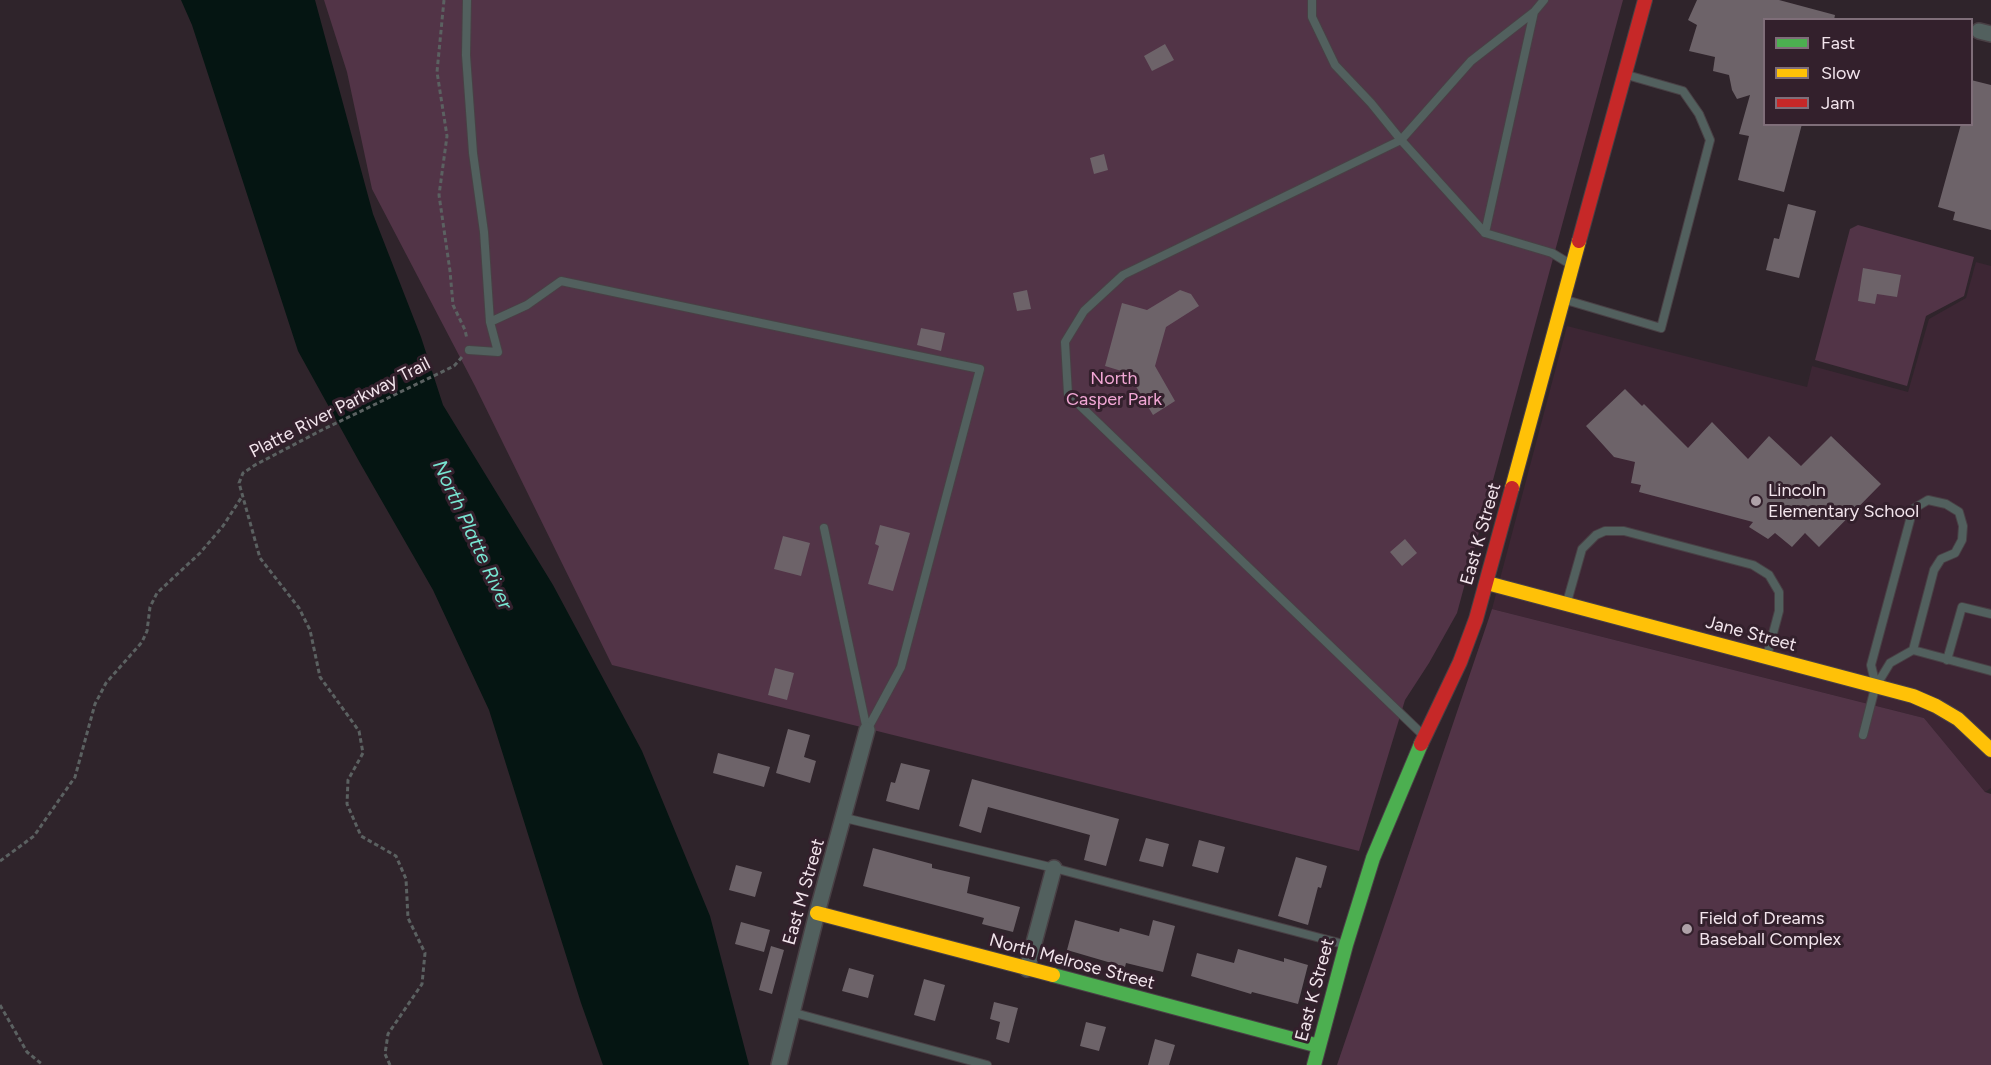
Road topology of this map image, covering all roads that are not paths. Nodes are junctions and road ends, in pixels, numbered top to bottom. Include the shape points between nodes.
1 (467, 0) edge
2 (1312, 0) edge
3 (1544, 0) edge
4 (1645, 0) edge
5 (1534, 12) junction
6 (1625, 75) junction
7 (1401, 140) junction
8 (1485, 233) junction
9 (1574, 266) junction
10 (1565, 300) junction
11 (490, 322) junction
12 (469, 350) road end
13 (824, 528) dead end
14 (1487, 583) junction
15 (1566, 604) junction
16 (1991, 614) edge
17 (1912, 650) junction
18 (1767, 657) junction
19 (1947, 660) junction
20 (1991, 671) edge
21 (1876, 686) junction
22 (867, 730) junction
23 (1863, 735) dead end
24 (1424, 736) junction
25 (1991, 750) edge
26 (845, 818) junction
27 (1054, 868) junction
28 (817, 913) junction
29 (1346, 945) junction
30 (1027, 969) junction
31 (791, 1012) junction
32 (1319, 1046) junction
33 (779, 1065) edge
34 (987, 1065) edge
35 (1314, 1065) edge

1 - 11 lane via 466,55 473,153 484,232
2 - 7 lane via 1312,17 1335,64
3 - 5 lane
4 - 6 street, East K Street
5 - 7 lane via 1471,61
5 - 8 lane
6 - 9 street, East K Street
6 - 10 lane via 1683,91 1710,140 1661,328
7 - 8 lane
7 - 24 lane via 1123,274 1084,311 1065,342 1068,394
8 - 9 lane via 1552,253
9 - 10 street, East K Street
10 - 14 street, East K Street
11 - 12 lane via 498,352
11 - 22 lane via 527,305 561,281 980,369 900,667
13 - 22 lane
14 - 15 street, Jane Street
14 - 24 street, East K Street via 1460,662
15 - 18 street, Jane Street
15 - 18 lane via 1582,549 1605,531 1624,531 1762,569 1779,592 1779,611
16 - 19 lane via 1962,607
17 - 19 lane
17 - 21 lane via 1890,663
17 - 21 lane via 1934,570 1941,559 1955,553 1962,540 1959,512 1928,500 1913,509 1871,665
18 - 21 street, Jane Street
19 - 20 lane
21 - 23 lane
21 - 25 street, Jane Street via 1936,706
22 - 26 street, East M Street
24 - 29 street, East K Street via 1373,858
26 - 27 lane
26 - 28 street, East M Street
27 - 29 lane
27 - 30 street
28 - 30 street, North Melrose Street
28 - 31 street, East M Street
29 - 32 street, East K Street
30 - 32 street, North Melrose Street
31 - 33 street, East M Street
31 - 34 lane
32 - 35 street, East K Street

